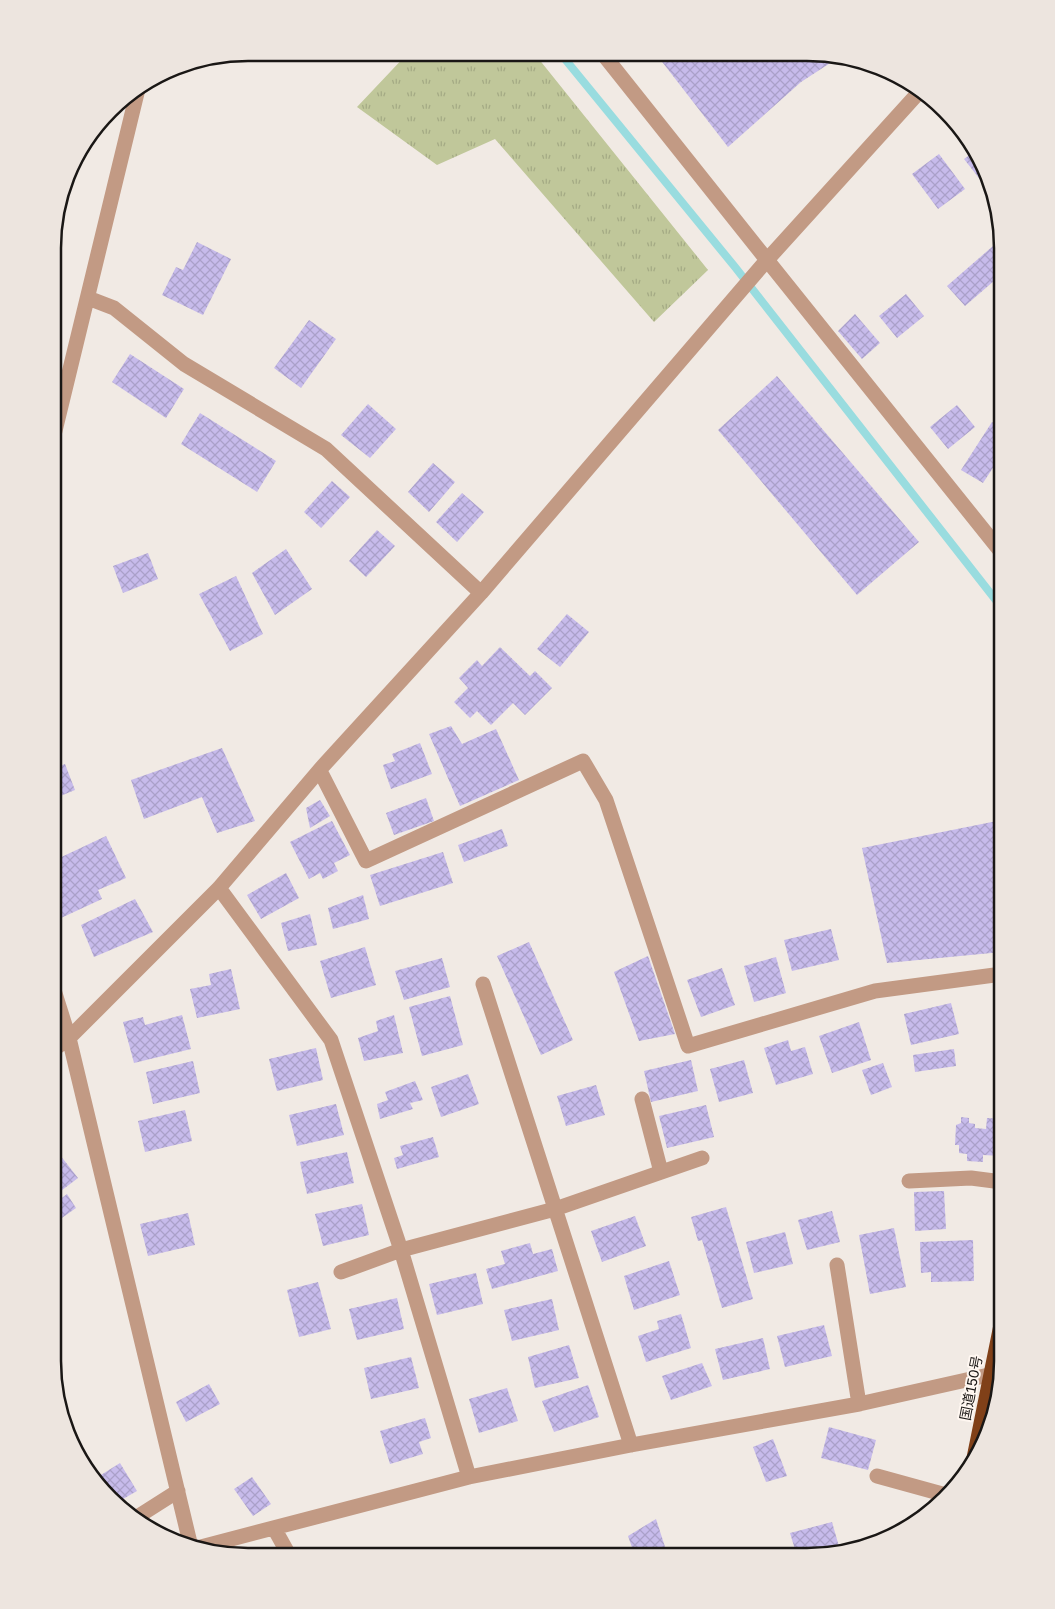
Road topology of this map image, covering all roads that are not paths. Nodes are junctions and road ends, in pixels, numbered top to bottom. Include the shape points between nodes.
1 (609, 61) edge
2 (915, 96) edge
3 (136, 99) edge
4 (767, 260) junction
5 (88, 298) junction
6 (61, 407) edge
7 (994, 543) edge
8 (480, 593) junction
9 (320, 771) junction
10 (219, 888) junction
11 (994, 975) edge
12 (483, 984) dead end
13 (61, 1012) edge
14 (69, 1038) junction
15 (61, 1044) edge
16 (642, 1099) dead end
17 (702, 1158) dead end
18 (661, 1172) junction
19 (909, 1181) dead end
20 (994, 1181) edge
21 (555, 1209) junction
22 (401, 1250) junction
23 (837, 1265) dead end
24 (340, 1272) dead end
25 (993, 1374) edge
26 (991, 1394) edge
27 (859, 1404) junction
28 (983, 1424) edge
29 (631, 1445) junction
30 (877, 1476) dead end
31 (469, 1477) junction
32 (178, 1492) junction
33 (939, 1493) edge
34 (142, 1514) edge
35 (274, 1528) junction
36 (189, 1538) edge
37 (212, 1544) edge
38 (285, 1548) edge

1 - 4 street
2 - 4 street
3 - 5 street
4 - 7 street
4 - 8 street
5 - 6 street
5 - 8 street via 114,308 184,364 326,449
8 - 9 street
9 - 10 street
9 - 11 street via 366,861 583,761 606,800 688,1046 875,991
10 - 14 street
10 - 22 street via 331,1040
12 - 21 street
13 - 14 street
14 - 15 street
14 - 32 street
16 - 18 street
17 - 18 street
18 - 21 street
19 - 20 street via 970,1178
21 - 22 street
21 - 29 street
22 - 24 street
22 - 31 street
23 - 27 street
25 - 27 street
26 - 28 highway, 国道150号
27 - 29 street
29 - 31 street
30 - 33 street
31 - 35 street
32 - 34 street
32 - 36 street
35 - 37 street
35 - 38 street

